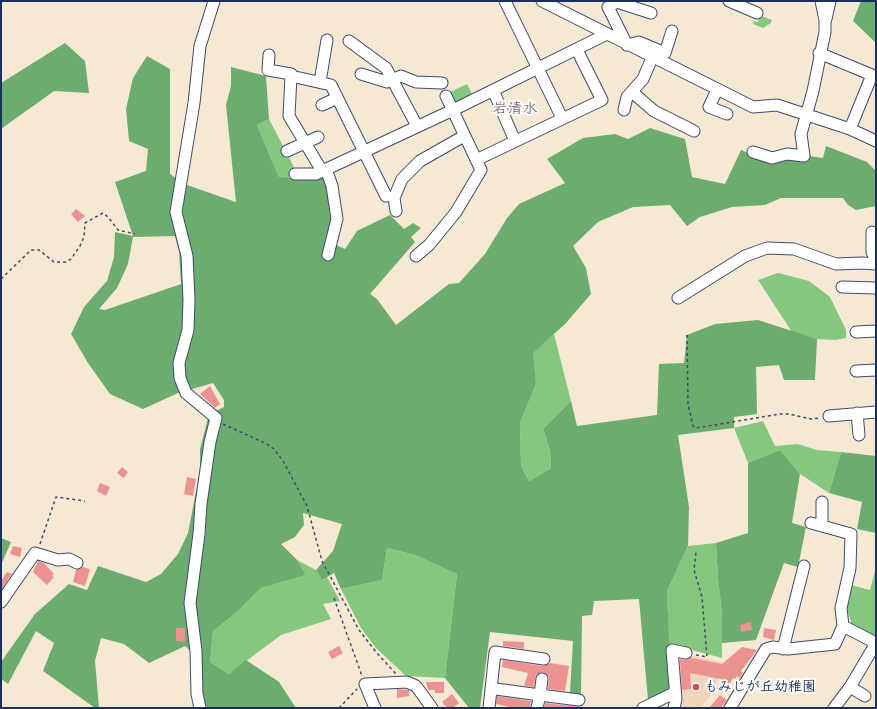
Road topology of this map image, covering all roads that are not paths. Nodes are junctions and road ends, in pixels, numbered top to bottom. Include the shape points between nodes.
1 (214, 1) edge
2 (505, 1) edge
3 (542, 1) edge
4 (729, 1) edge
5 (821, 1) edge
6 (830, 1) edge
7 (651, 13) dead end
8 (757, 13) dead end
9 (826, 20) junction
10 (672, 31) dead end
11 (607, 34) junction
12 (327, 40) dead end
13 (349, 41) dead end
14 (627, 45) junction
15 (577, 50) junction
16 (819, 53) junction
17 (269, 55) dead end
18 (652, 58) junction
19 (538, 68) junction
20 (361, 74) dead end
21 (291, 76) junction
22 (392, 80) junction
23 (320, 82) junction
24 (442, 83) dead end
25 (493, 90) junction
26 (717, 90) junction
27 (632, 92) junction
28 (446, 96) dead end
29 (337, 98) junction
30 (322, 106) dead end
31 (453, 110) junction
32 (624, 110) dead end
33 (727, 114) dead end
34 (807, 114) junction
35 (562, 118) junction
36 (417, 126) junction
37 (850, 129) junction
38 (694, 131) dead end
39 (464, 136) junction
40 (318, 137) dead end
41 (516, 141) junction
42 (876, 141) edge
43 (305, 143) junction
44 (287, 151) dead end
45 (363, 152) junction
46 (753, 152) dead end
47 (476, 160) junction
48 (324, 170) junction
49 (295, 174) dead end
50 (386, 196) dead end
51 (396, 211) dead end
52 (872, 232) dead end
53 (328, 255) dead end
54 (416, 256) dead end
55 (876, 261) edge
56 (876, 264) edge
57 (842, 288) dead end
58 (876, 288) edge
59 (678, 298) dead end
60 (876, 331) edge
61 (856, 332) dead end
62 (876, 370) edge
63 (856, 371) dead end
64 (876, 412) edge
65 (857, 413) junction
66 (829, 416) road end
67 (859, 435) dead end
68 (822, 502) dead end
69 (78, 563) dead end
70 (804, 566) dead end
71 (1, 602) edge
72 (843, 626) junction
73 (876, 643) edge
74 (783, 649) junction
75 (686, 653) road end
76 (544, 660) dead end
77 (542, 680) dead end
78 (850, 687) junction
79 (496, 689) dead end
80 (674, 693) junction
81 (540, 695) junction
82 (865, 696) dead end
83 (579, 700) dead end
84 (200, 708) edge
85 (375, 708) edge
86 (432, 708) edge
87 (489, 708) edge
88 (537, 708) edge
89 (643, 708) edge
90 (674, 708) edge
91 (730, 708) edge
92 (834, 708) edge

1 - 84 street via 200,46 194,103 176,212 187,256 189,300 188,330 179,362 180,378 186,392 194,401 216,418 201,504 190,603
2 - 19 street
3 - 11 street
4 - 8 street
5 - 9 street
6 - 9 street
7 - 14 street via 617,2 608,7
9 - 16 street
10 - 14 street via 665,53 639,42
11 - 14 street
11 - 15 street
12 - 23 street
13 - 22 street via 386,68
14 - 18 street
15 - 19 street
15 - 35 street via 602,100
16 - 34 street via 820,60
16 - 37 street via 872,76
17 - 21 street via 268,70
18 - 26 street
18 - 27 street via 643,79
19 - 25 street
19 - 35 street
20 - 22 street via 388,82
21 - 23 street
21 - 43 street via 289,116
22 - 24 street via 401,76 416,82
22 - 36 street
23 - 29 street via 331,84
25 - 31 street
25 - 41 street
26 - 33 street via 709,107
26 - 34 street via 753,108 777,105
27 - 32 street via 627,97
27 - 38 street via 654,110
28 - 31 street
29 - 30 street
29 - 45 street
31 - 36 street
31 - 39 street
34 - 37 street
34 - 46 street via 801,134 804,156 786,154 772,158
35 - 41 street
36 - 45 street
37 - 42 street
39 - 47 street
39 - 51 street via 420,161 402,179 394,198
40 - 43 street
41 - 47 street
43 - 44 street
43 - 48 street
45 - 48 street
45 - 50 street
47 - 54 street via 481,170 470,192 439,234
48 - 49 street via 316,174
48 - 53 street via 332,186 337,219
52 - 55 street via 872,252
56 - 59 street via 836,264 794,249 767,248 745,256
57 - 58 street
60 - 61 street
62 - 63 street
64 - 65 street
65 - 66 street
65 - 67 street
68 - 72 street via 816,525 850,534 850,568 841,608
69 - 71 street via 35,553
70 - 74 street
72 - 73 street
72 - 74 street via 835,644
73 - 78 street
74 - 91 street via 766,649
75 - 80 street via 672,650
76 - 87 street via 495,652
77 - 81 street
78 - 82 street
78 - 92 street
79 - 81 street
80 - 89 street
80 - 90 street
81 - 83 street
81 - 88 street
85 - 86 street via 365,684 407,682 416,686

